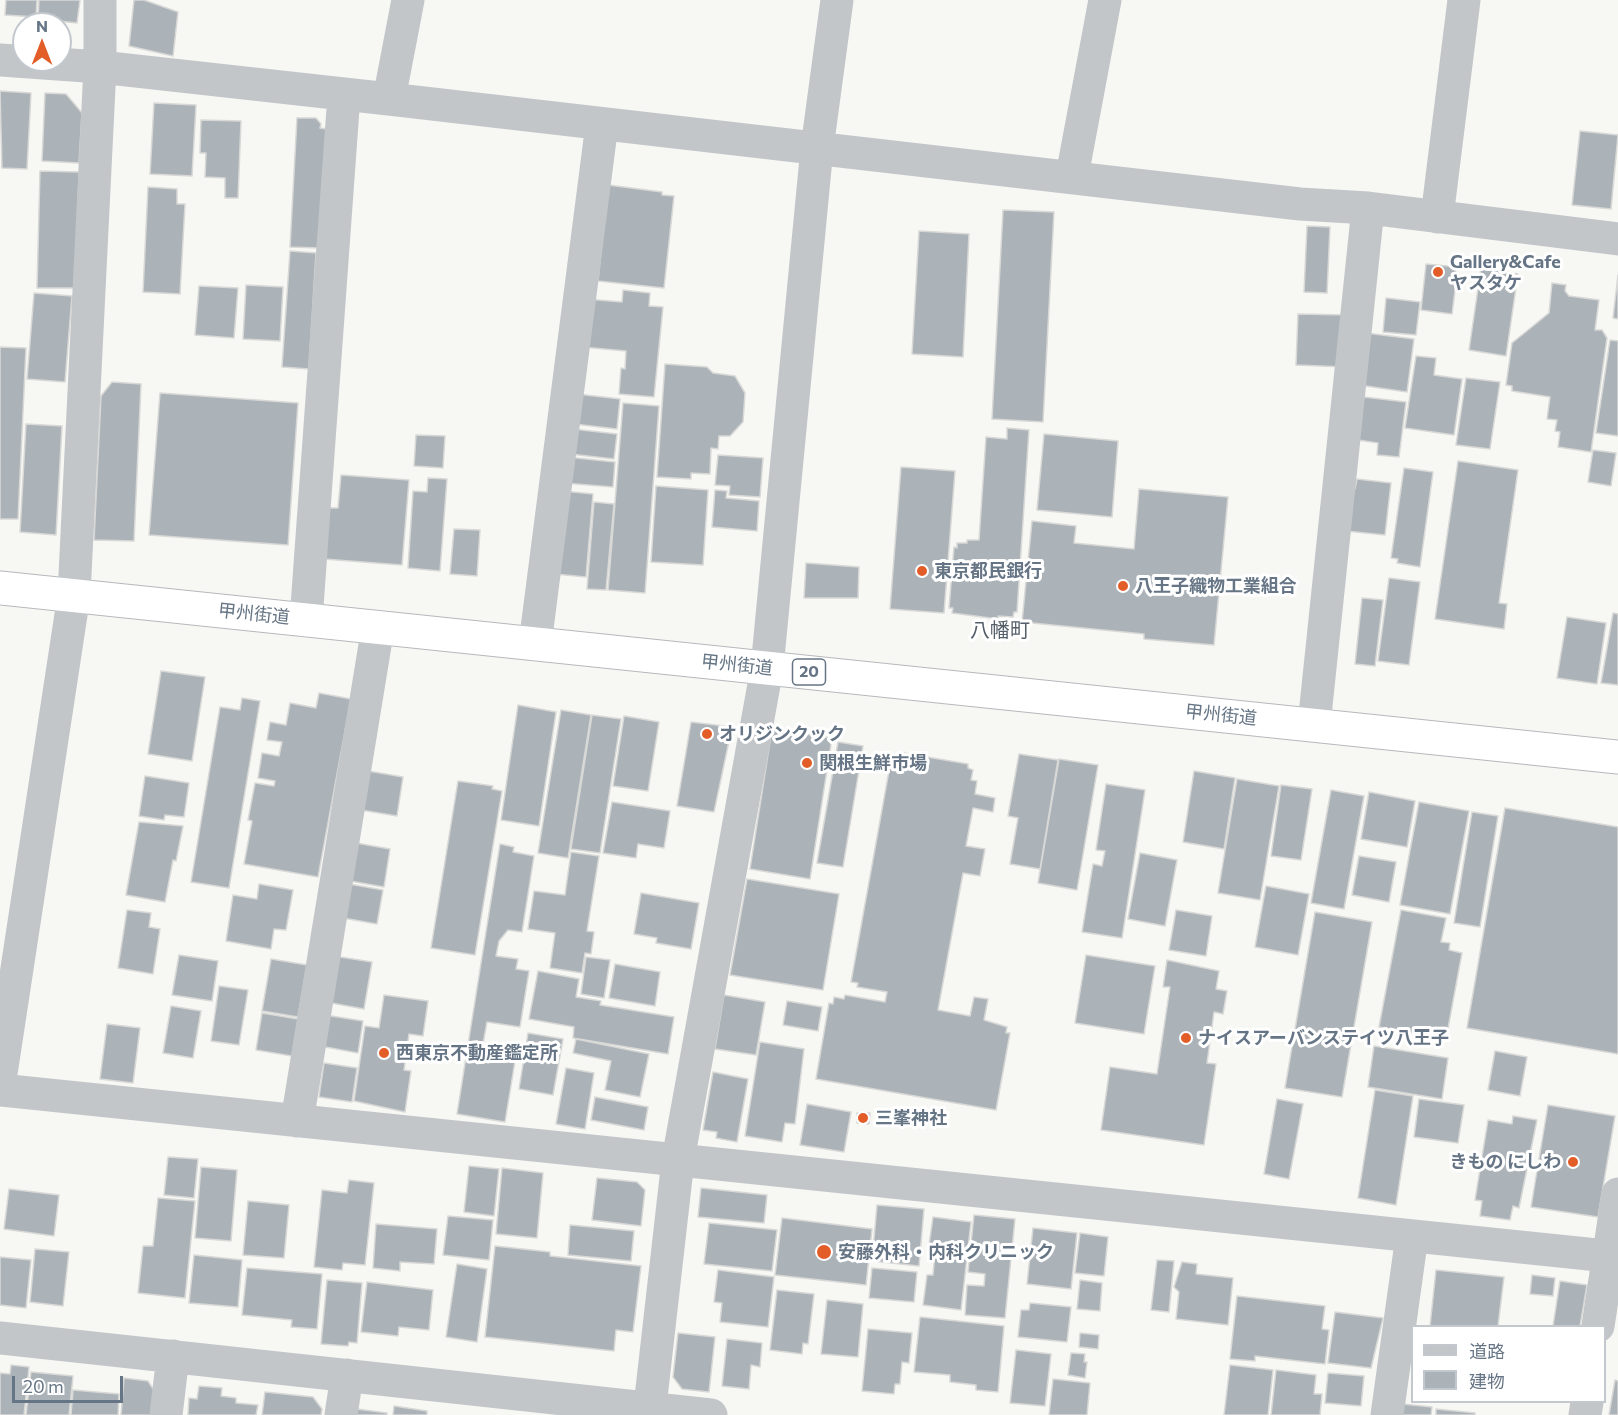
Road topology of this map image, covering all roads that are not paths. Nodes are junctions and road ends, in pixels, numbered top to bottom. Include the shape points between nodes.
1 (100, 0) edge
2 (408, 0) edge
3 (837, 0) edge
4 (1105, 0) edge
5 (1464, 0) edge
6 (0, 60) edge
7 (100, 67) junction
8 (344, 95) junction
9 (389, 99) junction
10 (602, 124) junction
11 (817, 148) junction
12 (1072, 176) junction
13 (1368, 208) junction
14 (1437, 217) junction
15 (1618, 239) edge
16 (0, 588) edge
17 (74, 595) junction
18 (306, 620) junction
19 (378, 627) junction
20 (535, 644) junction
21 (767, 668) junction
22 (1314, 725) junction
23 (1618, 757) edge
24 (0, 1080) edge
25 (0, 1090) edge
26 (297, 1121) junction
27 (678, 1160) junction
28 (1618, 1194) edge
29 (1412, 1236) junction
30 (1613, 1256) edge
31 (1598, 1325) edge
32 (0, 1338) edge
33 (173, 1356) junction
34 (347, 1375) junction
35 (484, 1403) edge
36 (650, 1412) edge
37 (166, 1415) edge
38 (342, 1415) edge
39 (711, 1415) edge
40 (1387, 1415) edge

1 - 7 street
2 - 9 street
3 - 11 street
4 - 12 street
5 - 14 street
6 - 7 street
7 - 8 street
7 - 17 street
8 - 9 street
8 - 18 street
9 - 10 street
10 - 11 street
10 - 20 street
11 - 12 street
11 - 21 street
12 - 13 street via 1300,204
13 - 14 street
13 - 22 street
14 - 15 street
16 - 17 highway, 甲州街道 / 20
17 - 18 highway, 甲州街道 / 20
17 - 24 street
18 - 19 highway, 甲州街道 / 20
19 - 20 highway, 甲州街道 / 20
19 - 26 street
20 - 21 highway, 甲州街道 / 20
21 - 22 highway, 甲州街道 / 20
21 - 27 street
22 - 23 highway, 甲州街道 / 20
25 - 26 street
26 - 27 street
27 - 29 street
27 - 36 street
28 - 30 street
29 - 30 street
29 - 40 street
30 - 31 street
32 - 33 street
33 - 34 street
33 - 37 street
34 - 35 street
34 - 38 street
35 - 36 street
36 - 39 street

